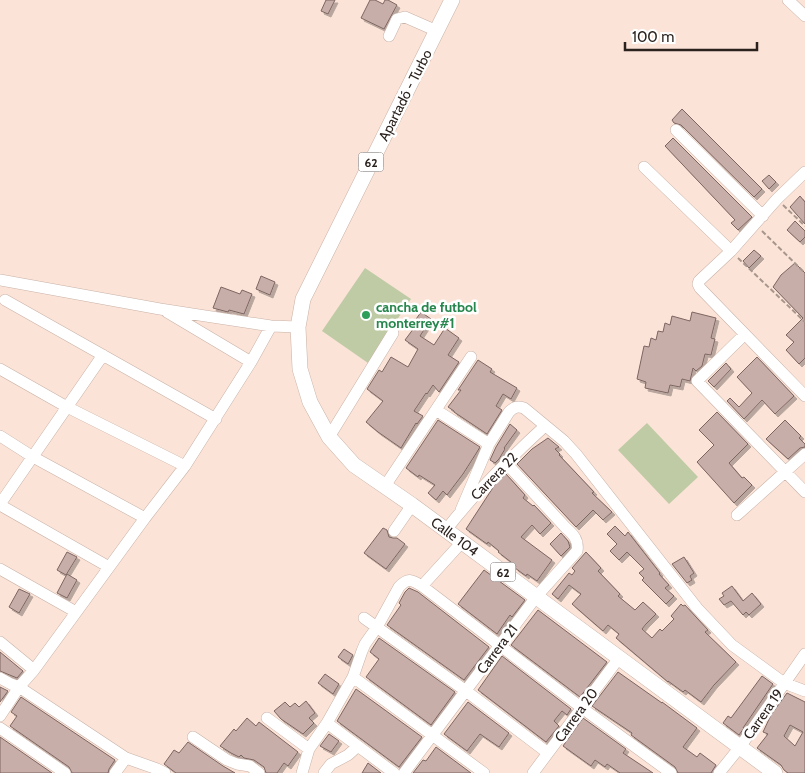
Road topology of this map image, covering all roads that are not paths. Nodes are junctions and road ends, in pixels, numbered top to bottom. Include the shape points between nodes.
1 (452, 0) edge
2 (788, 0) edge
3 (805, 16) edge
4 (437, 31) junction
5 (389, 36) dead end
6 (676, 130) dead end
7 (644, 166) dead end
8 (805, 172) edge
9 (759, 220) junction
10 (731, 251) junction
11 (0, 280) edge
12 (14, 282) junction
13 (2, 303) edge
14 (160, 309) junction
15 (271, 326) junction
16 (298, 327) junction
17 (393, 333) dead end
18 (744, 335) junction
19 (103, 355) junction
20 (471, 357) dead end
21 (251, 362) junction
22 (0, 369) edge
23 (802, 388) edge
24 (67, 407) junction
25 (436, 410) junction
26 (216, 419) junction
27 (545, 426) junction
28 (0, 436) edge
29 (329, 437) junction
30 (489, 444) junction
31 (805, 454) edge
32 (33, 456) junction
33 (506, 463) junction
34 (185, 466) junction
35 (786, 472) junction
36 (385, 486) junction
37 (805, 492) edge
38 (0, 505) edge
39 (412, 505) junction
40 (461, 510) junction
41 (737, 515) dead end
42 (145, 518) junction
43 (446, 530) junction
44 (394, 531) dead end
45 (462, 542) junction
46 (109, 567) junction
47 (0, 569) edge
48 (422, 586) junction
49 (536, 597) junction
50 (76, 612) junction
51 (364, 618) dead end
52 (377, 627) junction
53 (0, 642) edge
54 (500, 645) junction
55 (805, 654) edge
56 (619, 658) junction
57 (34, 670) junction
58 (353, 677) junction
59 (0, 678) edge
60 (784, 683) junction
61 (19, 687) junction
62 (466, 691) junction
63 (805, 691) edge
64 (582, 708) junction
65 (0, 716) edge
66 (267, 718) dead end
67 (327, 722) junction
68 (0, 728) edge
69 (432, 736) junction
70 (193, 738) dead end
71 (358, 746) junction
72 (740, 747) junction
73 (308, 749) junction
74 (548, 753) junction
75 (126, 758) junction
76 (65, 773) edge
77 (115, 773) edge
78 (165, 773) edge
79 (259, 773) edge
80 (302, 773) edge
81 (324, 773) edge
82 (394, 773) edge
83 (404, 773) edge
84 (484, 773) edge
85 (533, 773) edge
86 (671, 773) edge
87 (719, 773) edge
88 (775, 773) edge

1 - 4 main road, Apartadó - Turbo / 62
2 - 3 street
4 - 5 street via 405,17 397,19
4 - 16 main road, Apartadó - Turbo / 62 via 303,299
6 - 9 street
7 - 10 street
8 - 9 street
9 - 10 street
10 - 18 street via 698,284
11 - 12 street
12 - 13 street
12 - 14 street
13 - 19 street
14 - 15 street
14 - 21 street
15 - 16 street
15 - 21 street
16 - 29 main road, Calle 104 / 62 via 300,369 310,402
17 - 29 street
18 - 23 street
18 - 35 street via 697,381
19 - 24 street
19 - 26 street
20 - 25 street
21 - 26 street
22 - 24 street
24 - 32 street
24 - 34 street
25 - 30 street
25 - 36 street
26 - 34 street
27 - 30 street via 524,408 513,408
27 - 33 street, Carrera 22
27 - 60 street via 576,454 697,608 732,645
28 - 32 street
29 - 36 main road, Calle 104 / 62 via 354,465
30 - 40 street
31 - 35 street
32 - 38 street
32 - 42 street
33 - 40 street, Carrera 22
33 - 49 street, Carrera 21 via 577,540 578,551
34 - 42 street
35 - 37 street
35 - 41 street
36 - 39 main road, Calle 104 / 62
38 - 46 street
39 - 43 main road, Calle 104 / 62
39 - 44 street
40 - 43 street, Carrera 22
42 - 46 street
43 - 45 main road, Calle 104 / 62
45 - 48 street
45 - 49 main road, Calle 104 / 62
46 - 50 street
47 - 50 street
48 - 52 street via 409,580 402,584
48 - 54 street
49 - 54 street, Carrera 21
49 - 56 main road, Calle 104 / 62
50 - 57 street
51 - 52 street
52 - 58 street via 362,651
52 - 62 street
53 - 57 street
54 - 62 street, Carrera 21
54 - 64 street
55 - 60 street, Carrera 19
56 - 64 street, Carrera 20
56 - 72 main road, Calle 104 / 62
57 - 61 street
58 - 67 street
58 - 69 street
59 - 61 street
60 - 63 street
60 - 72 street, Carrera 19
61 - 65 street
61 - 75 street
62 - 69 street, Carrera 21
62 - 74 street
64 - 74 street, Carrera 20
64 - 86 street
66 - 73 street
67 - 71 street
67 - 73 street
68 - 76 street
69 - 83 street, Carrera 21
69 - 84 street
70 - 79 street via 227,760 250,766
71 - 81 street via 348,756 331,764
71 - 82 street
72 - 87 street, Carrera 19
72 - 88 main road, Calle 104 / 62
73 - 80 street
74 - 85 street, Carrera 20
75 - 77 street
75 - 78 street

